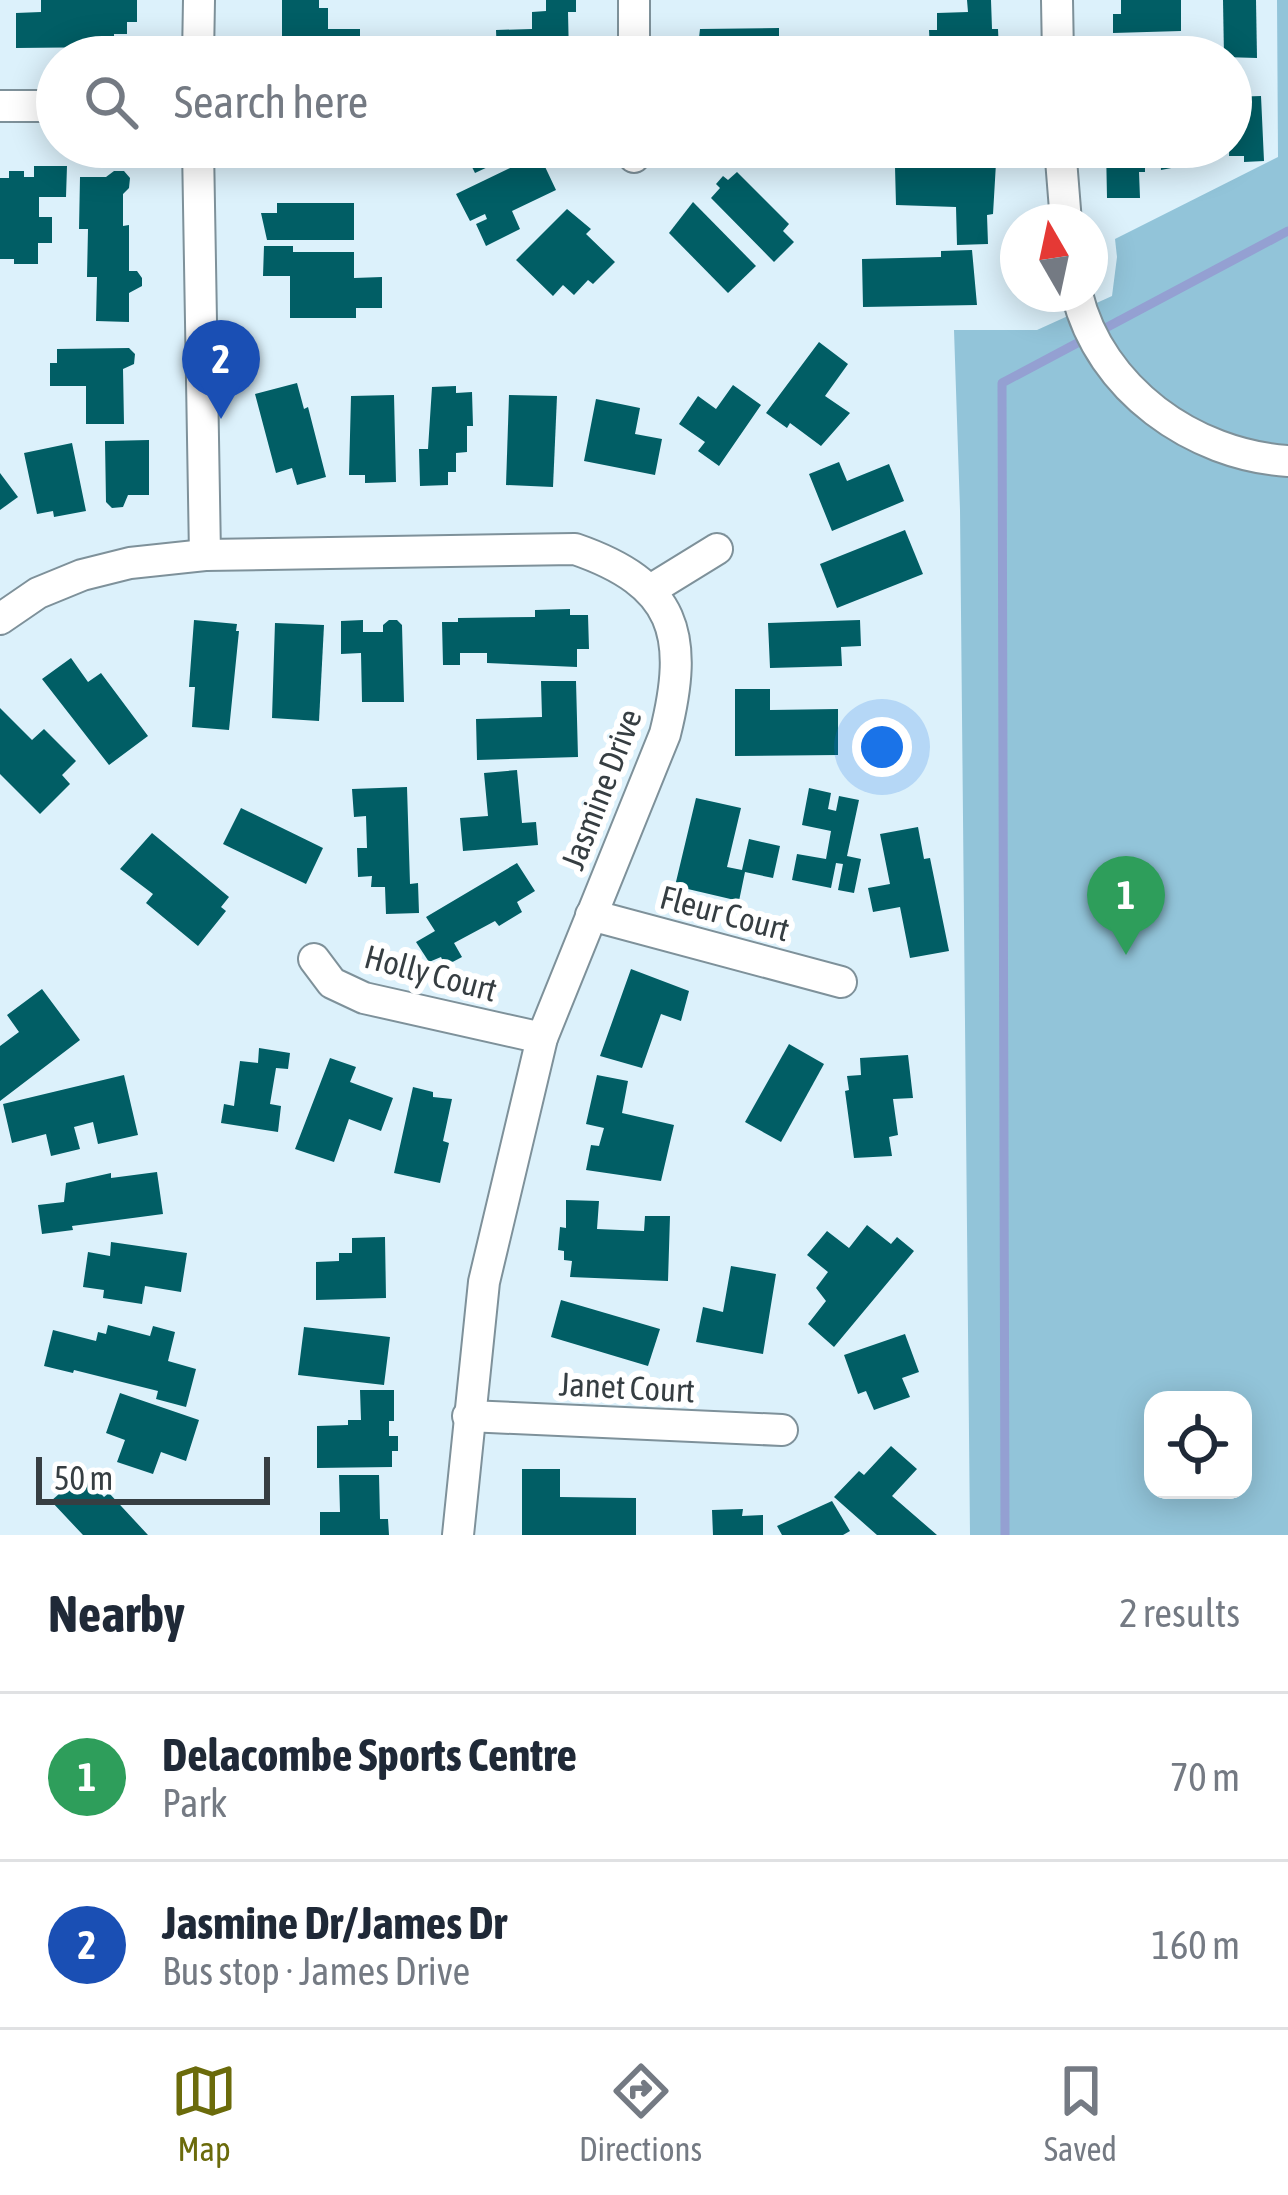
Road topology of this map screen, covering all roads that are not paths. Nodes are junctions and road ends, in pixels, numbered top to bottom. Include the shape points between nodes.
1 (199, 0) edge
2 (634, 0) edge
3 (1058, 0) edge
4 (198, 36) edge
5 (634, 36) edge
6 (1058, 36) edge
7 (0, 106) edge
8 (36, 106) edge
9 (199, 168) edge
10 (1062, 168) edge
11 (1065, 204) edge
12 (1085, 312) edge
13 (1288, 460) edge
14 (717, 549) dead end
15 (205, 555) junction
16 (652, 590) junction
17 (0, 619) edge
18 (591, 915) junction
19 (314, 959) dead end
20 (841, 982) dead end
21 (542, 1038) junction
22 (468, 1416) junction
23 (782, 1430) dead end
24 (458, 1535) edge

1 - 4 street
2 - 5 street
3 - 6 street
7 - 8 street
9 - 15 street
10 - 11 street
12 - 13 street via 1108,360 1157,412 1223,449
14 - 16 street
15 - 16 street via 575,549 616,563
15 - 17 street via 82,574
16 - 18 street, Jasmine Drive via 675,636 678,684
18 - 20 street, Fleur Court
18 - 21 street, Jasmine Drive
19 - 21 street, Holly Court via 332,983 364,998
21 - 22 street, Jasmine Drive via 484,1282
22 - 23 street, Janet Court
22 - 24 street, Jasmine Drive

